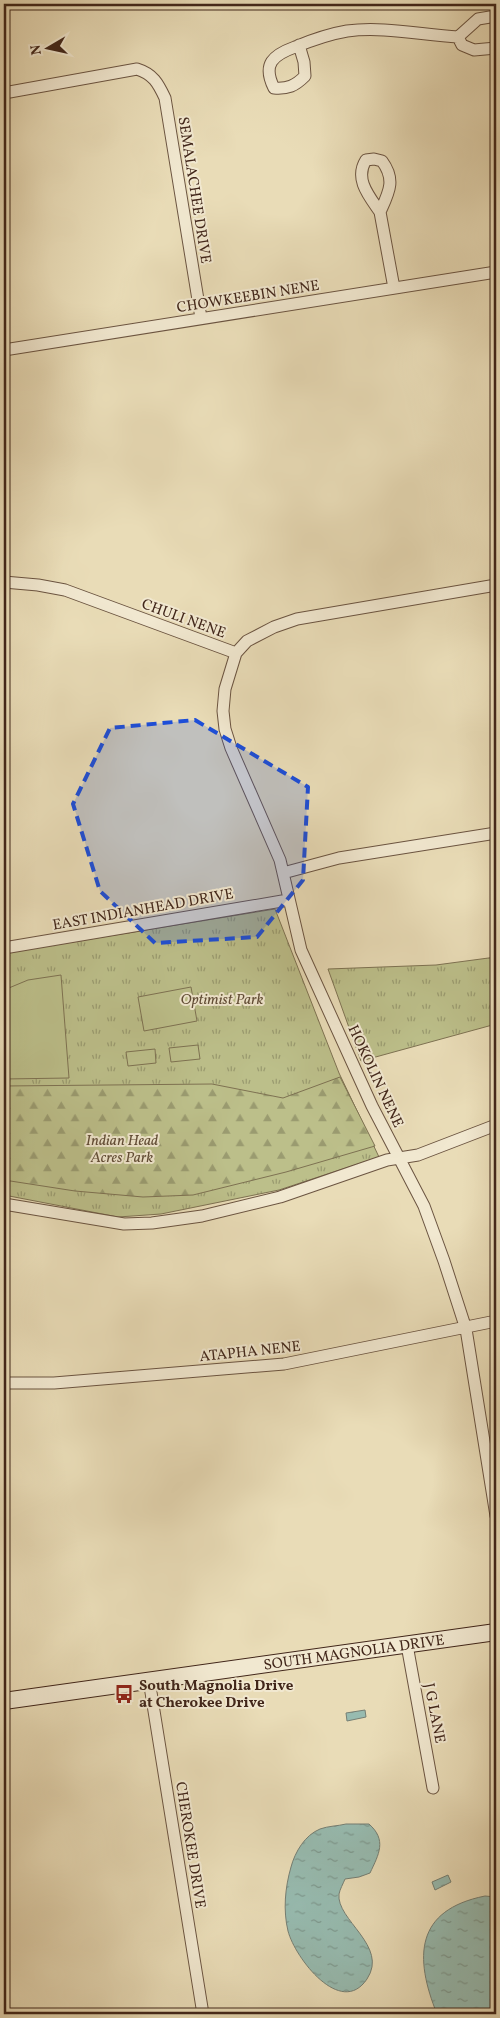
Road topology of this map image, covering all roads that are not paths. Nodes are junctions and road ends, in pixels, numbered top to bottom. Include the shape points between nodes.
1 (496, 16) edge
2 (458, 37) junction
3 (299, 45) dead end
4 (496, 48) edge
5 (4, 92) edge
6 (380, 212) dead end
7 (496, 272) edge
8 (394, 288) junction
9 (201, 318) junction
10 (4, 350) edge
11 (4, 582) edge
12 (496, 585) edge
13 (236, 653) junction
14 (496, 833) edge
15 (284, 873) junction
16 (288, 900) junction
17 (4, 948) edge
18 (496, 1125) edge
19 (400, 1158) junction
20 (4, 1204) edge
21 (496, 1321) edge
22 (466, 1329) junction
23 (4, 1383) edge
24 (496, 1516) edge
25 (496, 1632) edge
26 (407, 1645) junction
27 (148, 1680) junction
28 (4, 1700) edge
29 (433, 1788) dead end
30 (203, 2014) edge

1 - 2 street via 478,19
2 - 3 street via 370,30 329,35
2 - 4 street via 462,46 474,50
5 - 9 street, SEMALACHEE DRIVE via 137,68 148,72 158,82 165,98
6 - 8 street
7 - 8 street, CHOWKEEBIN NENE
8 - 9 street, CHOWKEEBIN NENE
9 - 10 street, CHOWKEEBIN NENE
11 - 13 street, CHULI NENE via 65,590
12 - 13 street, CHULI NENE via 297,619 247,641
13 - 15 street, HOKOLIN NENE via 225,689 225,729
14 - 15 street via 339,858
15 - 16 street, HOKOLIN NENE
16 - 17 street, EAST INDIANHEAD DRIVE
16 - 19 street, HOKOLIN NENE via 302,950 372,1106
18 - 19 street via 418,1155
19 - 20 street via 356,1169 280,1197 210,1214 152,1223 124,1224
19 - 22 street, HOKOLIN NENE via 424,1206
21 - 22 street, ATAPHA NENE
22 - 23 street, ATAPHA NENE via 284,1364 54,1383
22 - 24 street, HOKOLIN NENE
25 - 26 main road, SOUTH MAGNOLIA DRIVE
26 - 27 main road, SOUTH MAGNOLIA DRIVE
26 - 29 street, J G LANE
27 - 28 main road, SOUTH MAGNOLIA DRIVE
27 - 30 street, CHEROKEE DRIVE

